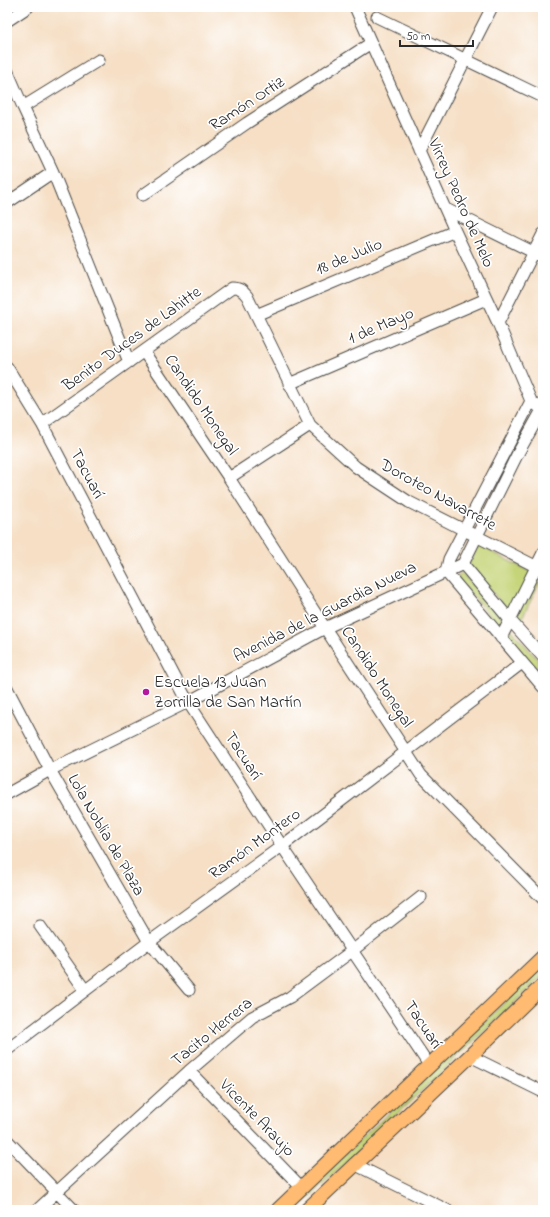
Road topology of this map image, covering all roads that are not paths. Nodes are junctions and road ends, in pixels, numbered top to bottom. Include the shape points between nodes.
1 (28, 7) edge
2 (355, 7) edge
3 (492, 7) edge
4 (377, 17) dead end
5 (7, 21) edge
6 (371, 43) junction
7 (465, 59) junction
8 (99, 60) dead end
9 (7, 70) edge
10 (10, 89) edge
11 (543, 97) edge
12 (22, 108) junction
13 (419, 151) junction
14 (53, 172) junction
15 (143, 195) dead end
16 (7, 203) edge
17 (446, 209) junction
18 (455, 231) junction
19 (543, 234) edge
20 (538, 255) edge
21 (244, 292) joint
22 (486, 299) junction
23 (256, 315) junction
24 (498, 323) junction
25 (144, 352) junction
26 (130, 362) junction
27 (7, 367) edge
28 (289, 384) junction
29 (531, 400) junction
30 (542, 410) edge
31 (42, 424) junction
32 (310, 425) junction
33 (229, 478) junction
34 (463, 530) junction
35 (476, 537) junction
36 (543, 553) edge
37 (463, 564) junction
38 (539, 568) edge
39 (446, 572) junction
40 (510, 620) junction
41 (324, 628) junction
42 (501, 638) junction
43 (543, 657) edge
44 (522, 663) junction
45 (543, 687) edge
46 (7, 688) edge
47 (188, 702) junction
48 (406, 752) junction
49 (50, 770) junction
50 (7, 794) edge
51 (282, 846) junction
52 (421, 896) dead end
53 (543, 899) edge
54 (40, 926) dead end
55 (149, 942) junction
56 (352, 951) junction
57 (543, 958) edge
58 (543, 985) edge
59 (86, 990) junction
60 (189, 990) dead end
61 (7, 1050) edge
62 (470, 1056) junction
63 (429, 1065) junction
64 (189, 1071) junction
65 (543, 1092) edge
66 (7, 1140) edge
67 (354, 1164) junction
68 (302, 1188) junction
69 (57, 1191) junction
70 (37, 1210) edge
71 (74, 1210) edge
72 (278, 1210) edge
73 (307, 1210) edge
74 (447, 1210) edge

1 - 5 street
2 - 6 street, Virrey Pedro de Melo
3 - 7 street
4 - 7 street
6 - 13 street, Virrey Pedro de Melo
6 - 15 street, Ramón Ortiz
7 - 11 street
7 - 13 street
8 - 12 street
9 - 10 street
10 - 12 street
12 - 14 street
13 - 17 street, Virrey Pedro de Melo
14 - 16 street
14 - 26 street
17 - 18 street, Virrey Pedro de Melo
17 - 20 street
18 - 22 street, Virrey Pedro de Melo
18 - 23 street, 18 de Julio
19 - 20 street
20 - 24 street
21 - 23 street, Doroteo Navarrete
21 - 25 street, Benito Duces de Lahitte via 232,288
22 - 24 street, Virrey Pedro de Melo
22 - 28 street, 1 de Mayo
23 - 28 street, Doroteo Navarrete
24 - 29 street, Virrey Pedro de Melo
25 - 26 street, Benito Duces de Lahitte
25 - 33 street, Candido Monegal
26 - 31 street, Benito Duces de Lahitte
27 - 31 street, Tacuarí
28 - 32 street, Doroteo Navarrete
29 - 30 street, Virrey Pedro de Melo
29 - 34 street
30 - 35 street
31 - 47 street, Tacuarí
32 - 33 street
32 - 34 street, Doroteo Navarrete via 356,467 409,502
33 - 41 street, Candido Monegal
34 - 35 street, Doroteo Navarrete
34 - 39 street via 448,559
35 - 37 street
35 - 38 street, Doroteo Navarrete
36 - 38 street
37 - 39 street, Avenida de la Guardia Nueva
37 - 40 street
38 - 40 street
39 - 41 street, Avenida de la Guardia Nueva
39 - 42 street
40 - 42 street
40 - 43 street
41 - 47 street, Avenida de la Guardia Nueva
41 - 48 street, Candido Monegal
42 - 44 street
44 - 45 street
44 - 48 street, Ramón Montero
46 - 49 street, Lola Noblia de Plaza
47 - 49 street, Avenida de la Guardia Nueva
47 - 51 street, Tacuarí
48 - 51 street, Ramón Montero
48 - 53 street, Candido Monegal via 430,786
49 - 50 street, Avenida de la Guardia Nueva
49 - 55 street, Lola Noblia de Plaza
51 - 55 street, Ramón Montero
51 - 56 street, Tacuarí
52 - 56 street, Tacito Herrera
54 - 59 street
55 - 59 street, Ramón Montero
55 - 60 street, Lola Noblia de Plaza
56 - 63 street, Tacuarí
56 - 64 street, Tacito Herrera via 290,997 252,1017
57 - 63 main road
58 - 62 main road
59 - 61 street, Ramón Montero
62 - 65 street
62 - 67 main road
63 - 68 main road
64 - 68 street, Vicente Araujo
64 - 69 street, Tacito Herrera
66 - 69 street
67 - 73 main road
67 - 74 street
68 - 72 main road
69 - 70 street, Tacito Herrera
69 - 71 street

